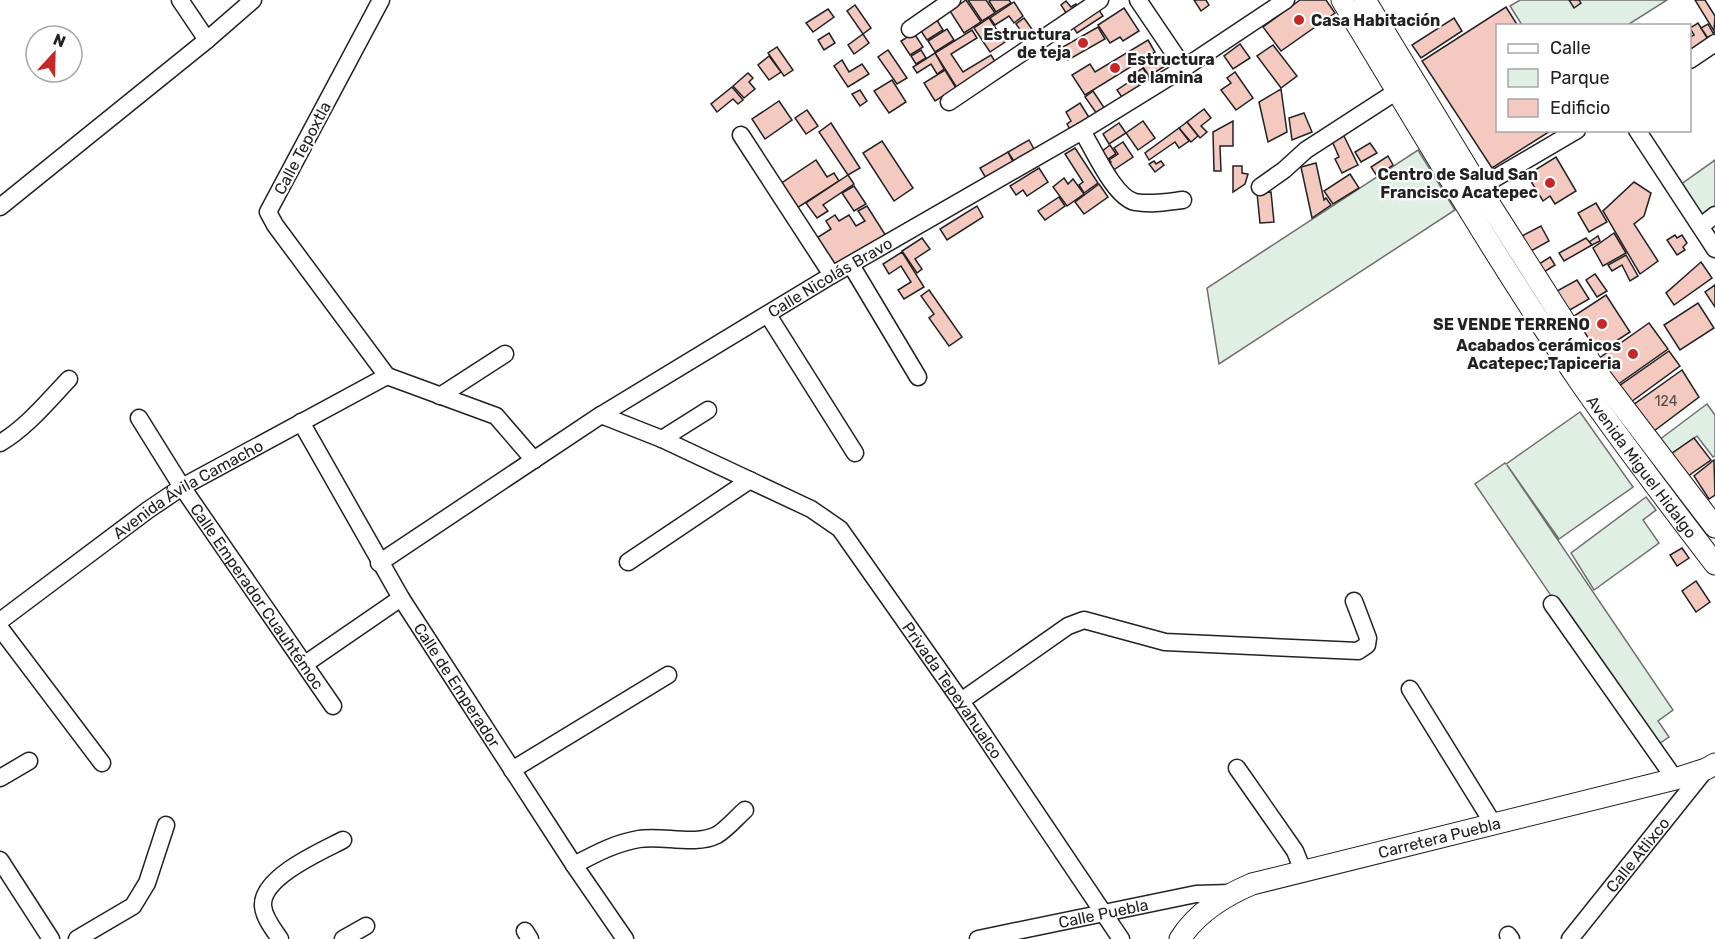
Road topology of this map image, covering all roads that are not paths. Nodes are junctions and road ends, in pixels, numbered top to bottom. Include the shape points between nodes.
1 (180, 0) edge
2 (253, 0) edge
3 (381, 0) edge
4 (952, 0) edge
5 (1100, 0) edge
6 (1138, 0) edge
7 (1286, 0) edge
8 (1342, 0) edge
9 (1365, 0) edge
10 (910, 29) dead end
11 (207, 40) junction
12 (1715, 43) edge
13 (1691, 59) edge
14 (1184, 68) junction
15 (1397, 91) junction
16 (949, 102) dead end
17 (1082, 131) junction
18 (1574, 132) edge
19 (1638, 132) edge
20 (741, 135) dead end
21 (1260, 187) dead end
22 (1470, 192) junction
23 (1183, 200) dead end
24 (0, 207) edge
25 (1715, 215) edge
26 (1701, 226) junction
27 (1715, 249) edge
28 (851, 265) junction
29 (832, 275) junction
30 (768, 315) junction
31 (505, 354) dead end
32 (387, 375) junction
33 (918, 377) dead end
34 (69, 380) dead end
35 (440, 396) junction
36 (708, 410) dead end
37 (601, 416) junction
38 (139, 418) dead end
39 (301, 422) junction
40 (662, 439) junction
41 (0, 443) edge
42 (855, 453) dead end
43 (534, 460) junction
44 (750, 480) junction
45 (182, 487) junction
46 (1715, 527) edge
47 (628, 562) dead end
48 (379, 563) junction
49 (1715, 564) edge
50 (401, 597) junction
51 (1354, 601) dead end
52 (1552, 604) dead end
53 (0, 621) edge
54 (0, 628) edge
55 (305, 664) junction
56 (668, 675) dead end
57 (1410, 689) dead end
58 (961, 701) junction
59 (333, 706) dead end
60 (29, 761) dead end
61 (102, 763) dead end
62 (1710, 767) edge
63 (1237, 768) dead end
64 (512, 770) junction
65 (0, 778) edge
66 (1675, 779) junction
67 (745, 810) dead end
68 (166, 825) dead end
69 (1494, 825) junction
70 (343, 840) dead end
71 (0, 860) edge
72 (574, 865) junction
73 (1303, 871) junction
74 (1230, 893) junction
75 (1103, 913) junction
76 (366, 926) dead end
77 (1575, 937) edge
78 (51, 939) edge
79 (77, 939) edge
80 (280, 939) edge
81 (343, 939) edge
82 (625, 939) edge
83 (978, 939) edge
84 (1120, 939) edge
85 (1180, 939) edge

1 - 11 street
2 - 11 street
3 - 32 street, Calle Tepoxtla via 268,212
4 - 10 street
5 - 16 street
6 - 14 street
7 - 14 street, Calle Nicolás Bravo
8 - 15 main road, Avenida Miguel Hidalgo
9 - 22 main road, Avenida Miguel Hidalgo
11 - 24 street
12 - 13 street
14 - 17 street, Calle Nicolás Bravo
15 - 21 street via 1306,150
15 - 22 main road, Avenida Miguel Hidalgo
17 - 23 street via 1119,192 1133,201 1159,204
17 - 28 street, Calle Nicolás Bravo
18 - 22 street
19 - 26 street
20 - 29 street
22 - 46 main road, Avenida Miguel Hidalgo via 1596,371
22 - 49 main road, Avenida Miguel Hidalgo via 1580,381
25 - 26 street
26 - 27 street
28 - 29 street, Calle Nicolás Bravo
28 - 33 street
29 - 30 street, Calle Nicolás Bravo
30 - 37 street, Calle Nicolás Bravo
30 - 42 street
31 - 35 street
32 - 35 street
32 - 39 street, Avenida Ávila Camacho
34 - 41 street
35 - 43 street via 496,416
36 - 40 street
37 - 40 street, Privada Tepeyahualco
37 - 43 street, Calle Nicolás Bravo
38 - 45 street, Calle Emperador Cuauhtémoc
39 - 45 street, Avenida Ávila Camacho
39 - 48 street, Calle de Emperador
40 - 44 street, Privada Tepeyahualco
43 - 48 street, Calle Nicolás Bravo
44 - 47 street
44 - 58 street, Privada Tepeyahualco via 812,509 840,530
45 - 53 street, Avenida Ávila Camacho
45 - 55 street, Calle Emperador Cuauhtémoc
48 - 50 street, Calle de Emperador
50 - 55 street
50 - 64 street, Calle de Emperador
51 - 58 street via 1368,638 1367,645 1358,651 1165,642 1084,620 1068,626
52 - 66 street
54 - 61 street
55 - 59 street, Calle Emperador Cuauhtémoc
56 - 64 street
57 - 69 street
58 - 75 street, Privada Tepeyahualco
60 - 65 street
62 - 66 main road, Carretera Puebla
62 - 77 street, Calle Atlixco
63 - 73 street via 1295,851
64 - 72 street, Calle de Emperador
66 - 69 main road, Carretera Puebla
67 - 72 street via 709,838 640,839 604,849
68 - 79 street via 147,883 133,906
69 - 73 main road, Carretera Puebla
70 - 80 street via 288,869 266,895 263,905
71 - 78 street
72 - 82 street, Calle de Emperador
73 - 74 main road, Carretera Puebla
74 - 75 street, Calle Puebla via 1196,894
74 - 85 main road, Carretera Puebla via 1202,912
75 - 83 street, Calle Puebla
75 - 84 street, Privada Tepeyahualco
76 - 81 street

